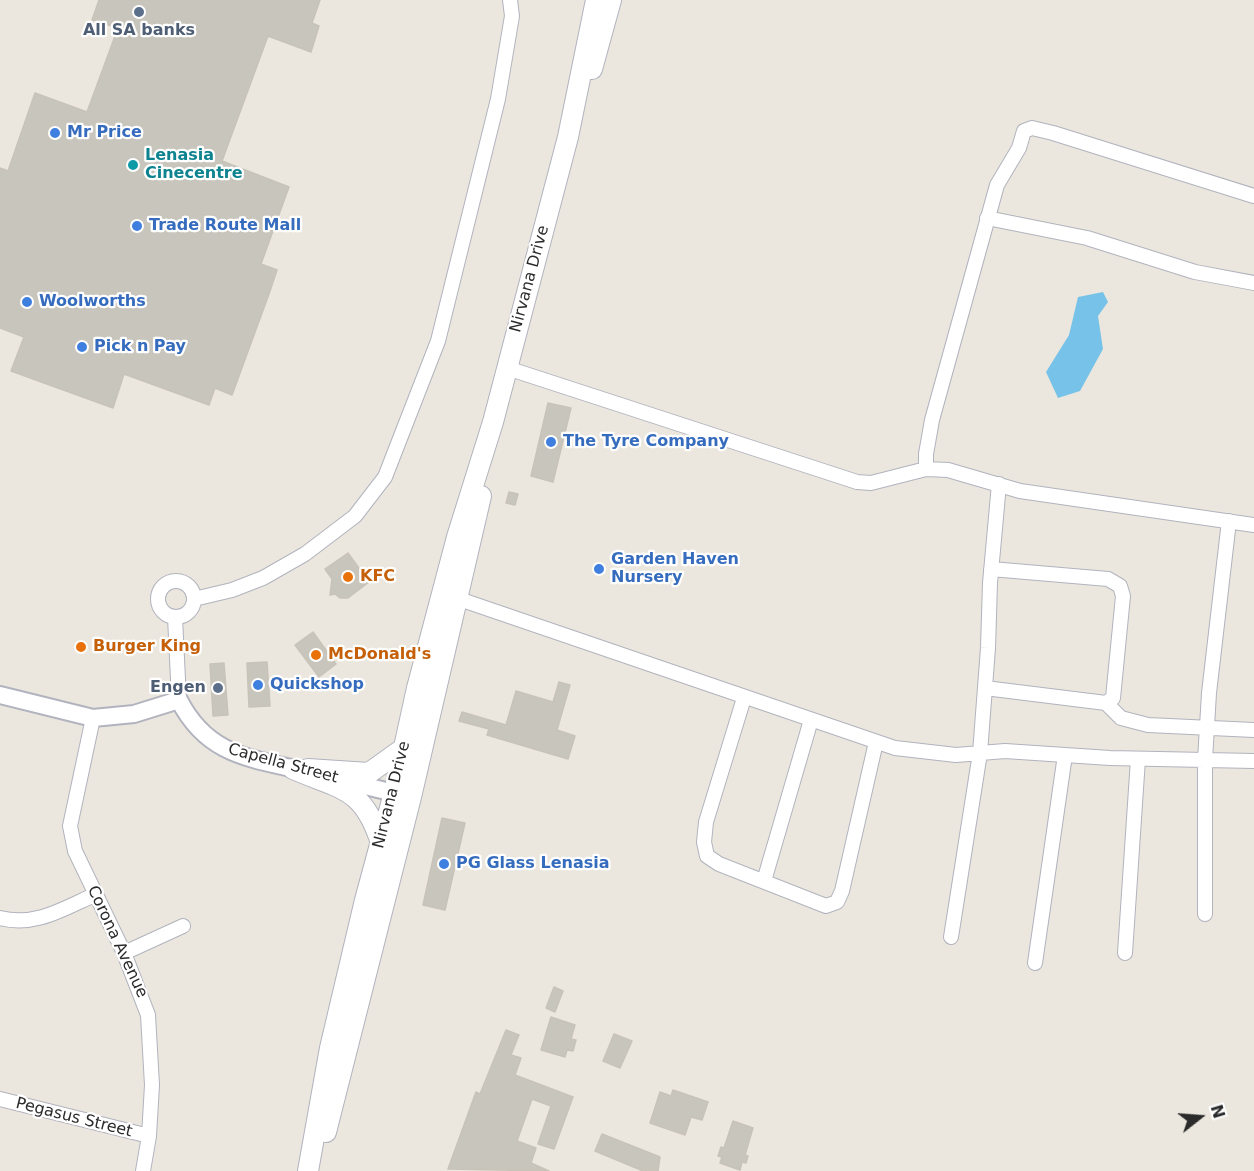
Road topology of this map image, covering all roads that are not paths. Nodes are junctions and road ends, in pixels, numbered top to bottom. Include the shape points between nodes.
1 (510, 0) edge
2 (596, 0) edge
3 (611, 0) edge
4 (568, 137) junction
5 (1254, 196) edge
6 (987, 218) junction
7 (1254, 283) edge
8 (507, 368) junction
9 (493, 422) junction
10 (926, 469) junction
11 (999, 484) junction
12 (1229, 521) junction
13 (1254, 525) edge
14 (991, 569) junction
15 (194, 599) junction
16 (459, 599) junction
17 (175, 617) junction
18 (985, 688) junction
19 (0, 695) edge
20 (744, 698) junction
21 (179, 700) junction
22 (1106, 703) junction
23 (93, 718) junction
24 (811, 720) junction
25 (1207, 727) junction
26 (1254, 730) edge
27 (876, 742) junction
28 (404, 748) junction
29 (980, 753) junction
30 (1065, 755) junction
31 (1138, 759) junction
32 (1205, 760) junction
33 (1254, 761) edge
34 (293, 769) junction
35 (403, 795) junction
36 (381, 843) junction
37 (764, 882) junction
38 (94, 895) junction
39 (1205, 914) dead end
40 (0, 918) edge
41 (183, 926) dead end
42 (951, 937) dead end
43 (124, 953) junction
44 (1125, 953) dead end
45 (1035, 963) dead end
46 (0, 1099) edge
47 (149, 1136) junction
48 (143, 1171) edge
49 (308, 1171) edge
50 (313, 1171) edge

1 - 15 street via 512,16 498,99 438,341 385,477 355,516 305,554 263,578
2 - 4 main road, Nirvana Drive
3 - 4 main road, Nirvana Drive
4 - 8 main road, Nirvana Drive
5 - 6 street via 1032,128 1024,131 997,185
6 - 7 street via 1087,238 1195,272
6 - 10 street via 932,420
8 - 9 main road, Nirvana Drive
8 - 10 street via 857,482 878,482
9 - 16 main road, Nirvana Drive
9 - 28 main road, Nirvana Drive via 457,537
10 - 11 street via 948,470
11 - 12 street via 1031,493
11 - 14 street
12 - 13 street
12 - 25 street
14 - 18 street
14 - 22 street via 1108,579 1120,586 1119,655 1113,698
15 - 17 street via 191,610
15 - 17 street via 191,588 180,581 163,586 158,603 164,613
16 - 20 street
16 - 35 main road, Nirvana Drive
17 - 21 street
18 - 22 street
18 - 29 street
19 - 23 street
20 - 24 street
20 - 37 street via 706,822 704,842 707,856
21 - 23 street via 134,714
21 - 34 street, Capella Street via 193,724 216,744 236,754
22 - 25 street via 1121,718 1148,725
23 - 38 street, Corona Avenue via 70,826 75,851
24 - 27 street
24 - 37 street
25 - 26 street
25 - 32 street
27 - 29 street via 956,755
27 - 37 street via 837,902 826,906
28 - 34 main road via 369,773
28 - 35 main road, Nirvana Drive
29 - 30 street
29 - 42 street
30 - 31 street
30 - 45 street
31 - 32 street
31 - 44 street
32 - 33 street
32 - 39 street
34 - 35 street, Capella Street
34 - 36 main road via 357,798 371,816
35 - 36 main road, Nirvana Drive
35 - 50 main road, Nirvana Drive via 325,1136
36 - 49 main road, Nirvana Drive via 330,1048
38 - 40 street via 38,919
38 - 43 street, Corona Avenue
41 - 43 street
43 - 47 street, Corona Avenue via 148,1015 152,1085
46 - 47 street, Pegasus Street
47 - 48 street, Corona Avenue

